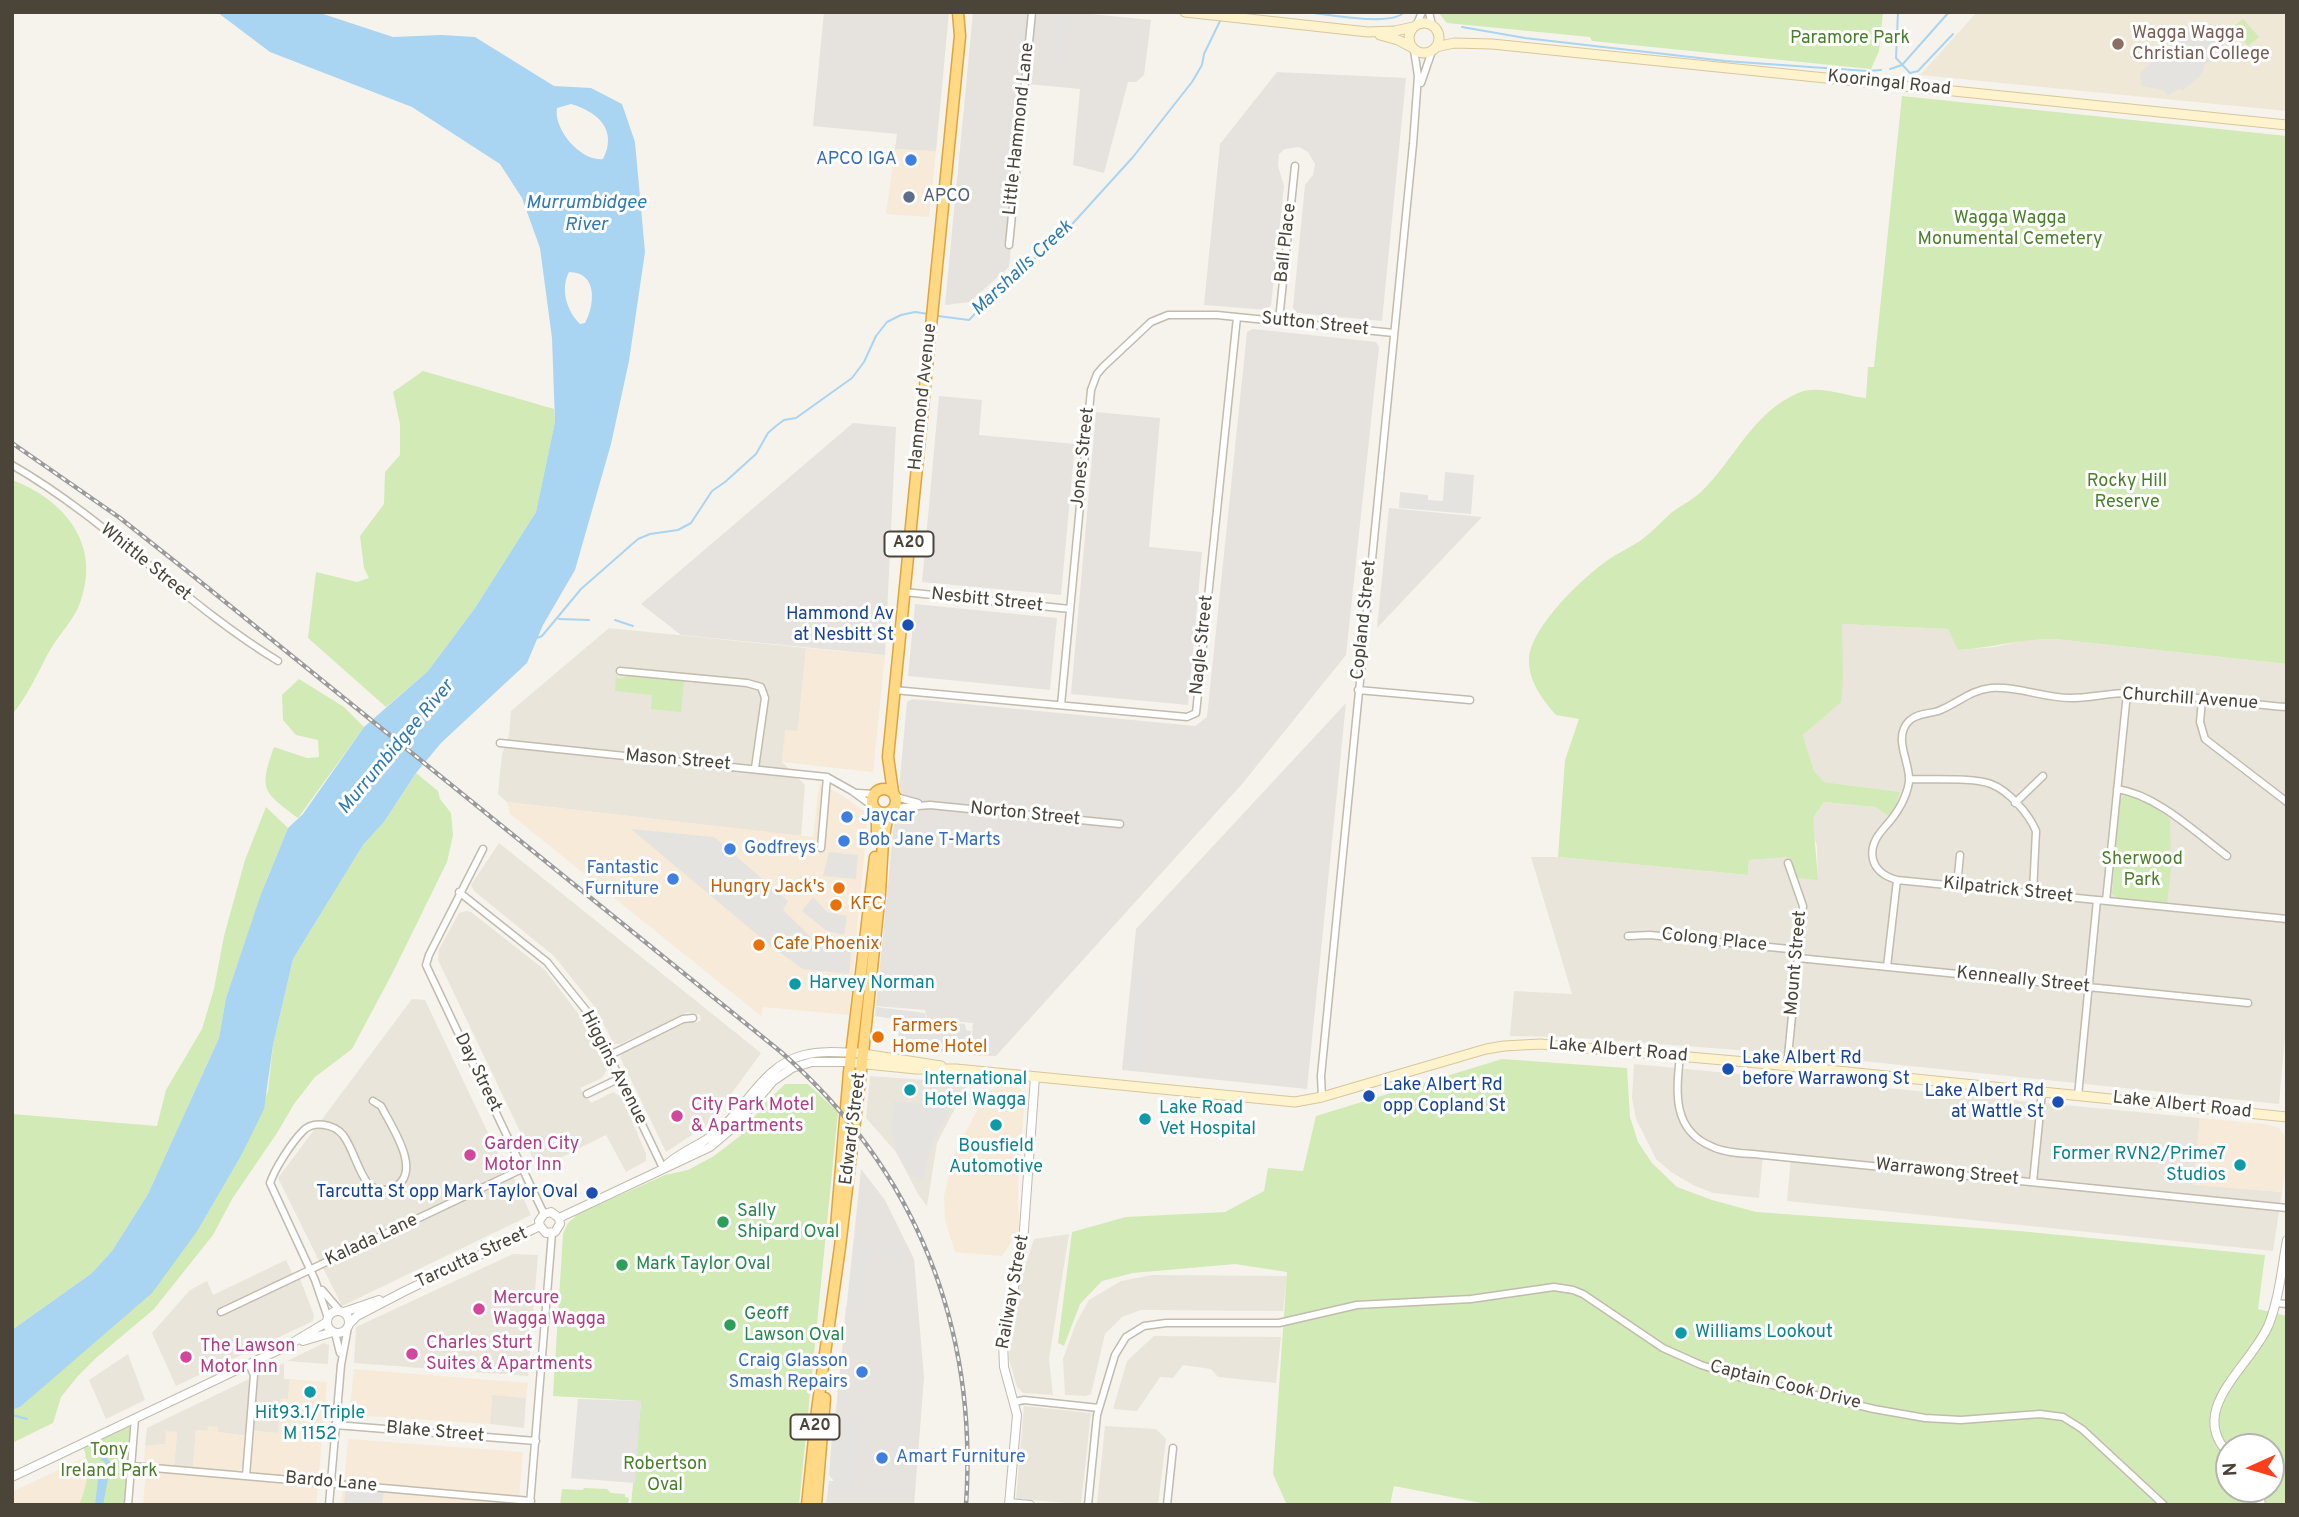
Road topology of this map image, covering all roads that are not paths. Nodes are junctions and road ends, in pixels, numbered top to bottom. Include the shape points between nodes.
1 (958, 12) edge
2 (966, 12) edge
3 (1032, 12) edge
4 (1185, 12) edge
5 (1422, 12) edge
6 (1429, 12) edge
7 (1415, 26) junction
8 (1434, 27) junction
9 (1368, 32) junction
10 (960, 36) junction
11 (1492, 44) junction
12 (1413, 48) junction
13 (1434, 49) junction
14 (2287, 125) edge
15 (1413, 144) junction
16 (1295, 166) dead end
17 (1009, 246) dead end
18 (1237, 317) junction
19 (1279, 320) junction
20 (1394, 333) junction
21 (12, 465) edge
22 (904, 592) junction
23 (1070, 609) junction
24 (278, 661) dead end
25 (620, 671) dead end
26 (894, 690) junction
27 (1358, 690) junction
28 (2127, 693) junction
29 (1470, 700) dead end
30 (2202, 700) junction
31 (1061, 705) junction
32 (2287, 707) edge
33 (500, 743) dead end
34 (888, 757) junction
35 (755, 768) junction
36 (2043, 776) dead end
37 (827, 777) junction
38 (1909, 779) junction
39 (2118, 789) junction
40 (852, 791) junction
41 (877, 792) junction
42 (894, 802) junction
43 (2287, 802) edge
44 (2015, 803) junction
45 (930, 805) junction
46 (874, 808) junction
47 (1120, 824) dead end
48 (821, 848) dead end
49 (483, 849) dead end
50 (1960, 855) dead end
51 (2228, 856) dead end
52 (1788, 863) dead end
53 (1897, 880) junction
54 (1957, 886) junction
55 (459, 892) junction
56 (2033, 893) junction
57 (2097, 900) junction
58 (2106, 901) junction
59 (2287, 919) edge
60 (1628, 936) dead end
61 (1799, 950) junction
62 (1798, 958) junction
63 (1887, 967) junction
64 (2089, 987) junction
65 (2248, 1003) dead end
66 (694, 1018) dead end
67 (610, 1055) junction
68 (1680, 1056) junction
69 (857, 1058) junction
70 (1787, 1066) junction
71 (1035, 1077) junction
72 (620, 1078) junction
73 (2042, 1092) junction
74 (587, 1094) dead end
75 (2078, 1096) junction
76 (1322, 1097) junction
77 (373, 1101) dead end
78 (2284, 1118) edge
79 (663, 1168) junction
80 (522, 1169) junction
81 (2033, 1182) junction
82 (2287, 1208) edge
83 (544, 1214) junction
84 (559, 1218) junction
85 (540, 1226) junction
86 (552, 1233) junction
87 (2287, 1240) edge
88 (310, 1270) junction
89 (315, 1280) junction
90 (405, 1291) junction
91 (2275, 1303) junction
92 (2287, 1304) edge
93 (221, 1312) dead end
94 (342, 1312) junction
95 (328, 1320) junction
96 (349, 1326) junction
97 (334, 1333) junction
98 (287, 1346) junction
99 (827, 1350) junction
100 (250, 1364) junction
101 (341, 1365) junction
102 (1014, 1402) junction
103 (1099, 1408) junction
104 (135, 1418) junction
105 (335, 1424) junction
106 (2216, 1433) edge
107 (536, 1441) junction
108 (1173, 1448) dead end
109 (131, 1466) junction
110 (246, 1476) junction
111 (12, 1477) edge
112 (330, 1483) junction
113 (530, 1503) edge
114 (1009, 1504) edge
115 (128, 1505) edge
116 (329, 1505) edge
117 (807, 1505) edge
118 (816, 1505) edge
119 (1030, 1505) edge
120 (1088, 1505) edge
121 (1167, 1505) edge
122 (2164, 1505) edge

1 - 10 highway, Hammond Avenue / A20
2 - 10 highway, Hammond Avenue / A20
3 - 17 street, Little Hammond Lane
4 - 9 main road
5 - 7 street
6 - 8 street
7 - 8 main road
7 - 9 main road
7 - 12 main road via 1408,37
8 - 11 main road, Kooringal Road via 1460,39
8 - 13 main road via 1439,40
9 - 12 main road
10 - 22 highway, Hammond Avenue / A20
11 - 13 main road, Kooringal Road via 1454,43
11 - 14 main road, Kooringal Road
12 - 13 main road via 1425,54
12 - 15 street, Copland Street via 1418,76
13 - 15 street, Copland Street via 1421,81
15 - 20 street, Copland Street
16 - 19 street, Ball Place
18 - 19 street, Sutton Street
18 - 23 street, Jones Street via 1186,314 1158,318 1097,374 1091,390
18 - 31 street, Nagle Street via 1196,713 1187,717
19 - 20 street, Sutton Street
20 - 27 street, Copland Street
21 - 24 street, Whittle Street via 95,523 236,635
22 - 23 street, Nesbitt Street
22 - 26 highway, Hammond Avenue / A20
23 - 31 street, Jones Street
25 - 35 street via 761,687 765,698
26 - 31 street, Nagle Street
26 - 34 highway, Hammond Avenue / A20
27 - 29 street
27 - 76 street, Copland Street
28 - 30 street, Churchill Avenue
28 - 38 street, Churchill Avenue via 2068,698 2006,688 1973,692 1906,724 1902,743
28 - 39 street
30 - 32 street, Churchill Avenue
30 - 43 street via 2200,722 2205,739
33 - 35 street, Mason Street
34 - 41 highway, Hammond Avenue / A20
34 - 42 highway, Hammond Avenue / A20
35 - 37 street, Mason Street
36 - 44 street
37 - 40 street, Mason Street
37 - 48 street
38 - 44 street via 1990,783
38 - 53 street, Churchill Avenue via 1899,812 1878,835 1872,853 1877,869
39 - 51 street via 2153,801
39 - 58 street
40 - 41 street, Mason Street
40 - 46 street, Mason Street
41 - 42 highway via 886,789
41 - 46 highway, A20
42 - 45 street, Norton Street
42 - 45 street, Norton Street
42 - 46 highway via 881,813
42 - 69 highway, Hammond Avenue / A20 via 883,841
44 - 56 street via 2036,831
45 - 47 street, Norton Street
46 - 69 highway, A20 via 878,825
49 - 55 street
50 - 54 street
52 - 61 street, Mount Street via 1803,902
53 - 54 street, Kilpatrick Street
53 - 63 street
54 - 56 street, Kilpatrick Street
55 - 67 street, Higgins Avenue via 552,968 589,1014
55 - 80 street, Day Street via 429,954 428,970
56 - 57 street, Kilpatrick Street
57 - 58 street, Kilpatrick Street
57 - 64 street
58 - 59 street, Kilpatrick Street
60 - 61 street, Colong Place
61 - 62 street, Mount Street
62 - 63 street, Kenneally Street
62 - 70 street, Mount Street
63 - 64 street, Kenneally Street
64 - 65 street, Kenneally Street
64 - 75 street
66 - 67 street via 683,1019
67 - 72 street, Higgins Avenue
68 - 70 main road, Lake Albert Road
68 - 76 main road, Lake Albert Road via 1540,1044 1504,1046
68 - 81 street, Warrawong Street via 1678,1109 1689,1129 1714,1148
69 - 71 main road, Lake Albert Road
69 - 79 street via 802,1063 785,1071 736,1125 676,1165
69 - 99 highway, Edward Street / A20 via 838,1197
70 - 73 main road, Lake Albert Road
71 - 76 main road, Lake Albert Road via 1286,1102
71 - 102 street, Railway Street via 1024,1238 1003,1342 1004,1367
72 - 74 street
72 - 79 street, Higgins Avenue
73 - 75 main road, Lake Albert Road
73 - 81 street
75 - 78 main road, Lake Albert Road
77 - 88 street via 381,1106 406,1159 406,1174 398,1185 383,1190 369,1185 343,1136 321,1124 303,1131 270,1183
79 - 84 street
80 - 83 street, Day Street
80 - 88 street, Kalada Lane
81 - 82 street, Warrawong Street
83 - 84 street via 554,1213
83 - 85 street
84 - 86 street via 559,1227
85 - 86 street
85 - 90 street, Tarcutta Street
86 - 107 street
87 - 91 street
88 - 89 street
88 - 93 street, Kalada Lane
89 - 94 street
89 - 95 street
90 - 94 street, Tarcutta Street
90 - 96 street, Tarcutta Street via 357,1316
91 - 92 street
91 - 106 street via 2263,1337 2222,1394 2213,1420
94 - 95 street via 333,1312
94 - 96 street
95 - 97 street
95 - 98 street
96 - 97 street
96 - 101 street
97 - 98 street
97 - 101 street
98 - 100 street
99 - 117 highway, Edward Street / A20
99 - 118 highway, Edward Street / A20
100 - 104 street
100 - 110 street via 254,1375
101 - 105 street
102 - 103 street
102 - 114 street, Railway Street via 1017,1423
103 - 120 street, Captain Cook Drive
103 - 122 street, Captain Cook Drive via 1120,1345 1135,1331 1155,1324 1289,1322 1357,1304 1462,1300 1564,1288 1583,1294 1664,1348 1719,1371 1925,1418 2040,1414 2063,1418 2091,1436
104 - 109 street
104 - 111 street
105 - 107 street, Blake Street
105 - 112 street
107 - 113 street
108 - 121 street
109 - 110 street, Bardo Lane
109 - 115 street
110 - 112 street, Bardo Lane
112 - 113 street, Bardo Lane
112 - 116 street
114 - 119 street

